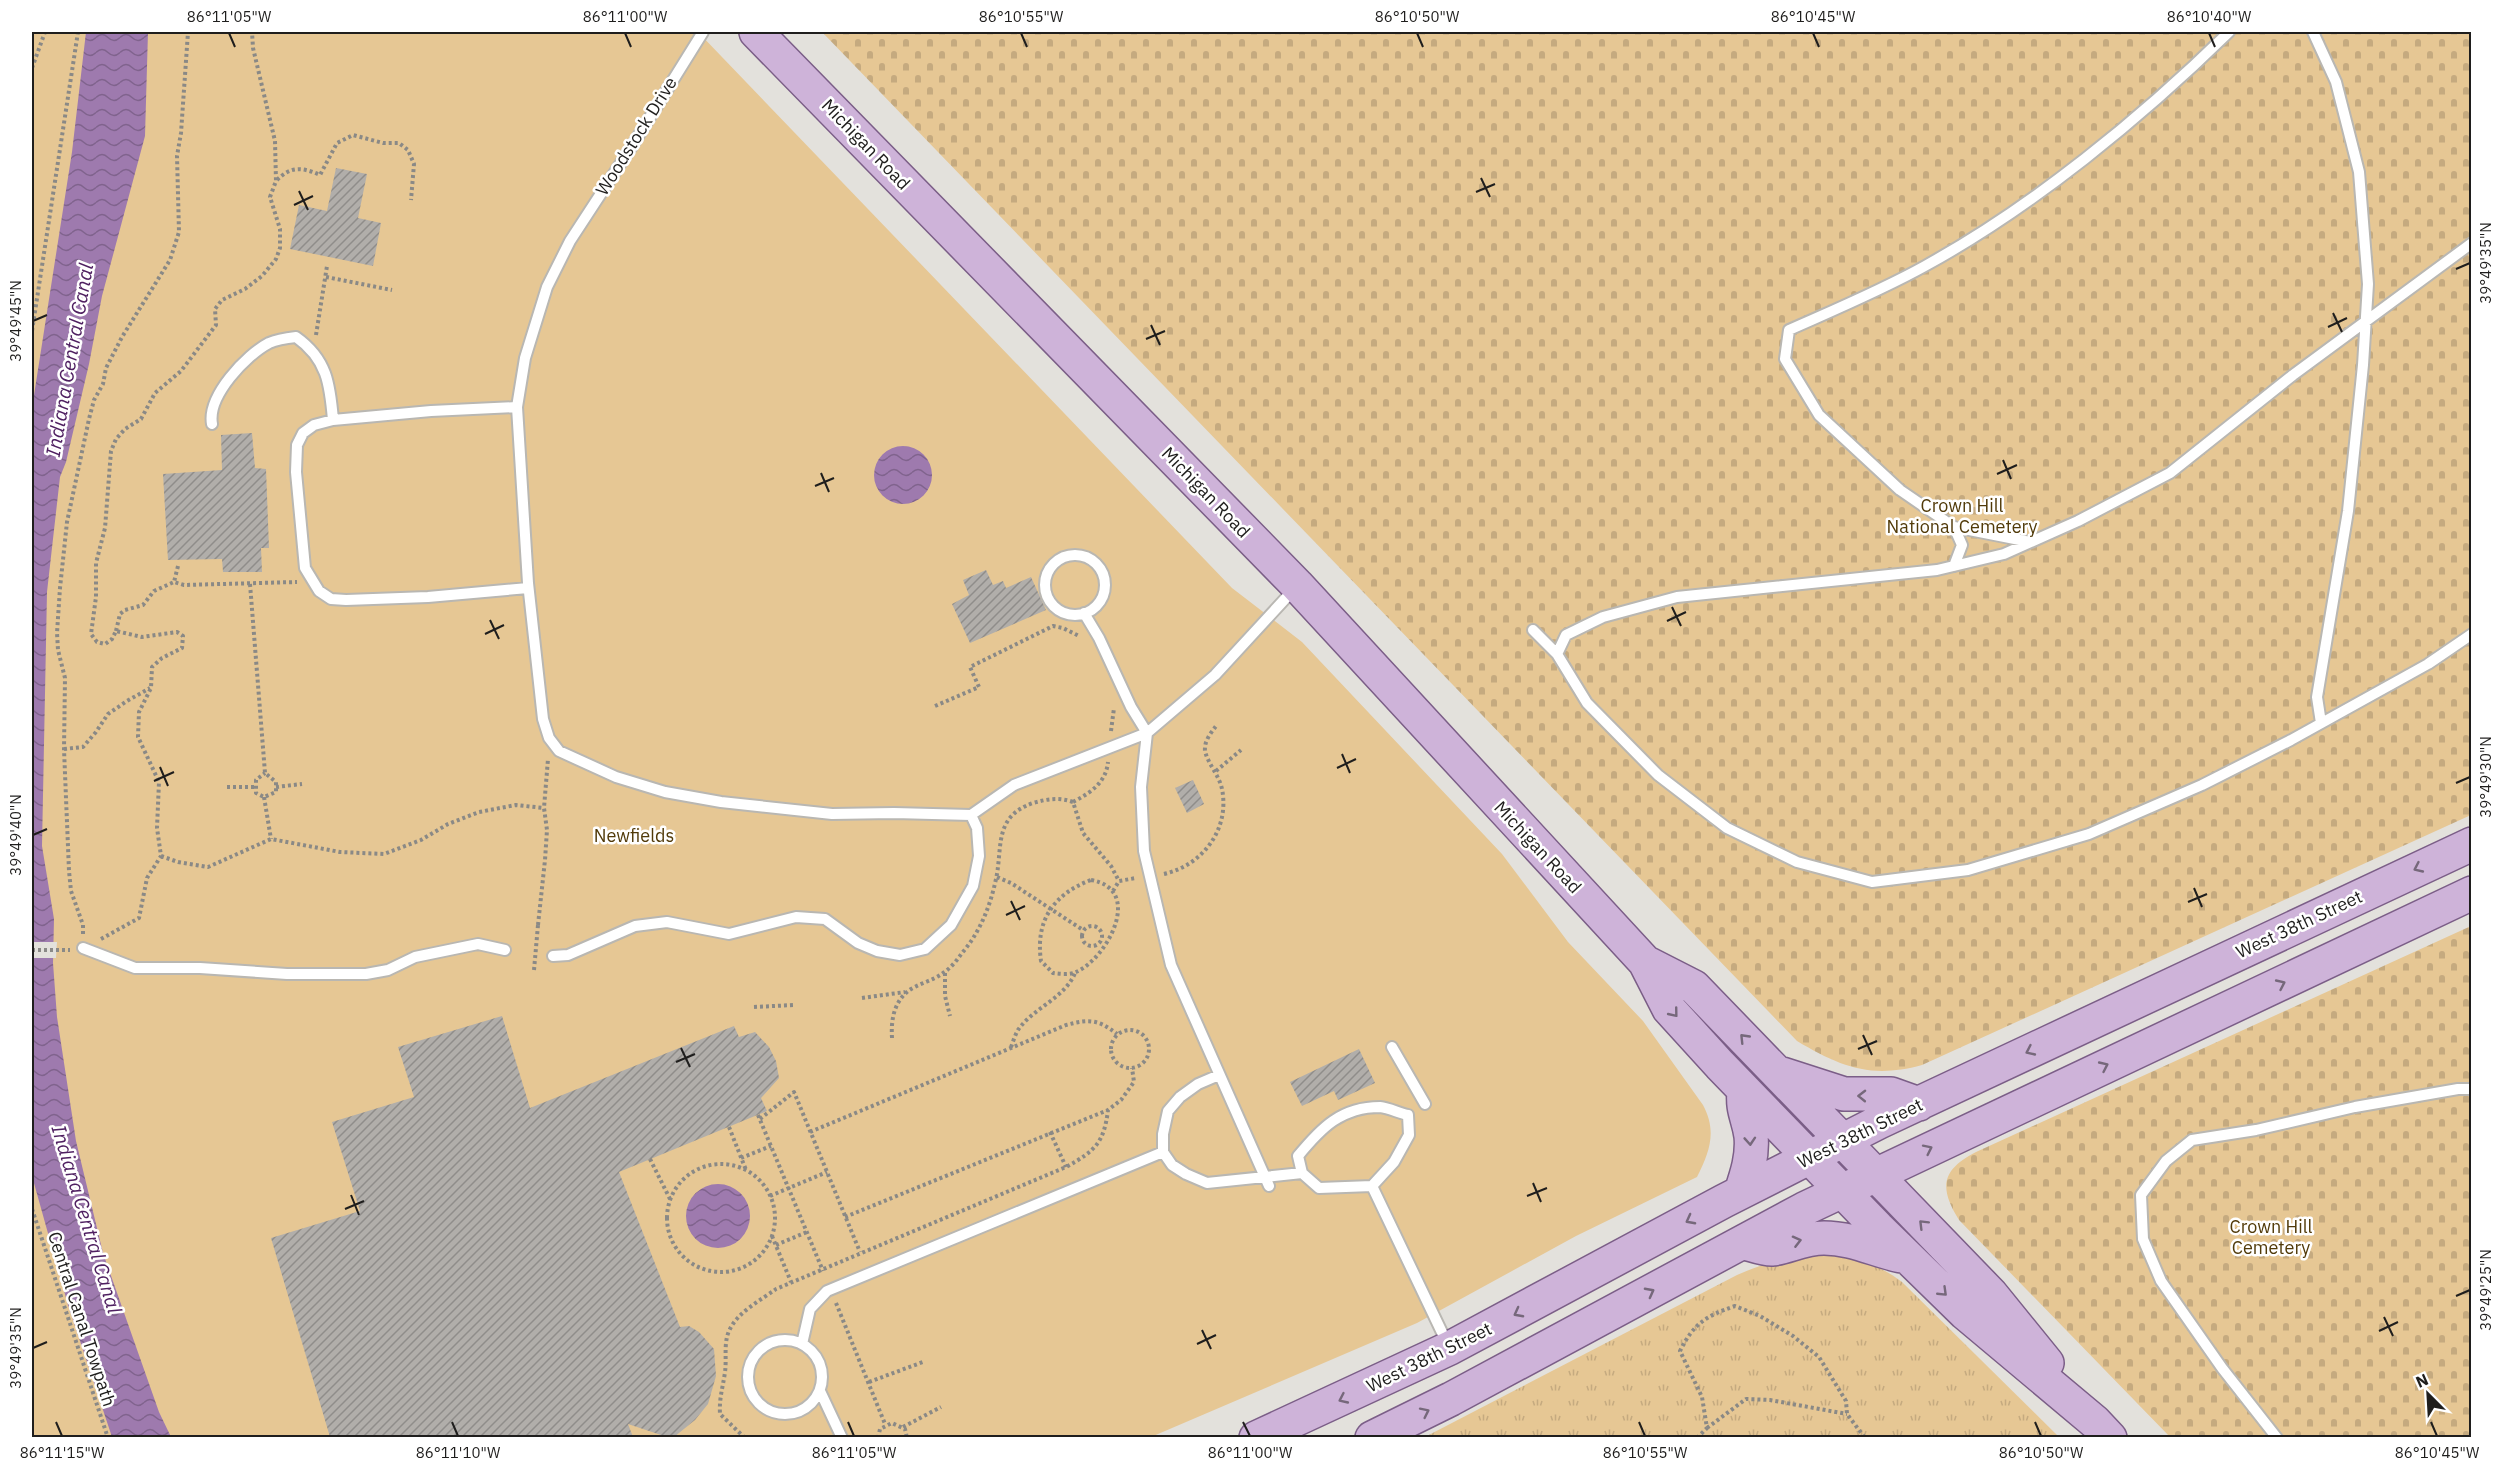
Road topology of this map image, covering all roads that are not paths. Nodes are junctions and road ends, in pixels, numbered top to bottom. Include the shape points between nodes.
1 (703, 32) edge
2 (756, 32) edge
3 (2229, 32) edge
4 (2313, 32) edge
5 (2472, 243) edge
6 (2366, 321) junction
7 (517, 407) junction
8 (333, 420) junction
9 (212, 424) dead end
10 (1954, 527) junction
11 (2030, 542) junction
12 (1954, 566) junction
13 (1297, 585) junction
14 (528, 588) junction
15 (1084, 613) junction
16 (1533, 630) dead end
17 (2472, 634) edge
18 (1557, 654) junction
19 (2321, 723) junction
20 (1147, 733) junction
21 (971, 815) junction
22 (2472, 844) edge
23 (2472, 893) edge
24 (83, 948) road end
25 (505, 950) dead end
26 (554, 956) dead end
27 (1645, 962) junction
28 (1392, 1047) dead end
29 (1776, 1072) junction
30 (1219, 1074) junction
31 (2472, 1089) edge
32 (1744, 1090) junction
33 (1425, 1104) dead end
34 (1919, 1104) junction
35 (1163, 1152) junction
36 (1860, 1159) junction
37 (1302, 1173) junction
38 (1827, 1175) junction
39 (1268, 1181) junction
40 (1372, 1186) junction
41 (1741, 1192) junction
42 (1740, 1242) junction
43 (1906, 1257) junction
44 (802, 1344) junction
45 (1450, 1348) junction
46 (820, 1391) junction
47 (2102, 1430) edge
48 (843, 1437) edge
49 (1256, 1437) edge
50 (1372, 1437) edge
51 (2277, 1437) edge

1 - 7 lane, Woodstock Drive via 570,241 547,287 525,358
2 - 13 main road, Michigan Road
3 - 10 lane via 2122,128 2023,204 1925,266 1789,330 1785,359 1819,416 1900,490
4 - 6 lane via 2336,82 2359,172 2368,284
5 - 6 lane
6 - 11 lane via 2170,472 2079,521
6 - 19 lane via 2348,511 2317,697
7 - 8 lane
7 - 14 lane, Woodstock Drive
8 - 9 lane via 332,396 323,367 313,350 297,337 271,342 235,372 217,396
8 - 14 lane via 303,433 297,445 302,554 310,580 319,591 331,599 346,600
10 - 11 lane
10 - 12 lane via 1962,545
11 - 12 lane via 2004,554
12 - 18 lane via 1677,597 1603,617 1566,634
13 - 20 lane via 1215,675
13 - 27 main road, Michigan Road
14 - 21 lane, Woodstock Drive via 543,720 559,751 616,777 665,792 721,802 832,814
15 - 15 lane via 1100,601 1105,583 1103,573 1089,558 1065,556 1049,570 1045,590 1056,608 1065,613
15 - 20 lane
16 - 18 lane
17 - 19 lane via 2428,664
18 - 19 lane via 1587,703 1658,775 1727,828 1797,862 1872,882 1968,870 2090,834 2202,785
20 - 21 lane via 1014,786
20 - 30 lane via 1141,787 1149,876 1171,964
21 - 26 lane via 977,828 979,856 973,886 951,925 925,949 900,955 877,951 858,943 825,919 796,917 729,934 667,922 635,926 568,955
22 -> 34 main road, West 38th Street
36 -> 23 main road, West 38th Street
24 - 25 lane via 135,968 288,974 366,974 388,970 415,957 478,944
29 -> 27 main road, Michigan Road via 1694,987
27 -> 32 main road, Michigan Road via 1669,1009
28 - 33 lane
34 -> 29 main road via 1891,1094 1844,1094
29 - 36 main road, Michigan Road
30 - 35 lane via 1180,1097 1168,1112 1162,1134
30 - 39 lane
31 - 51 lane via 2355,1107 2192,1140 2166,1161 2141,1195 2143,1239 2161,1281
32 - 38 main road, Michigan Road
32 -> 41 main road via 1742,1107 1751,1144
34 - 36 main road, West 38th Street
35 - 39 lane via 1185,1174 1206,1183
35 - 44 lane via 831,1290 810,1309
36 - 38 main road, West 38th Street
36 - 38 main road, West 38th Street
47 -> 36 main road, Michigan Road via 1991,1294
37 - 39 lane
37 - 40 lane via 1319,1188
37 - 40 lane via 1298,1156 1317,1132 1343,1114 1381,1107 1408,1115 1408,1135 1394,1162
38 - 41 main road, West 38th Street
38 - 42 main road, West 38th Street
38 - 43 main road, Michigan Road
40 - 45 lane
41 -> 45 main road, West 38th Street
42 -> 43 main road via 1771,1249 1806,1239 1837,1238
50 -> 42 main road, West 38th Street via 1451,1399
43 -> 47 main road, Michigan Road
44 - 46 lane via 813,1351 821,1366
44 - 46 lane via 780,1340 765,1346 749,1365 748,1384 761,1406 785,1415 801,1411
45 -> 49 main road, West 38th Street
46 - 48 lane

